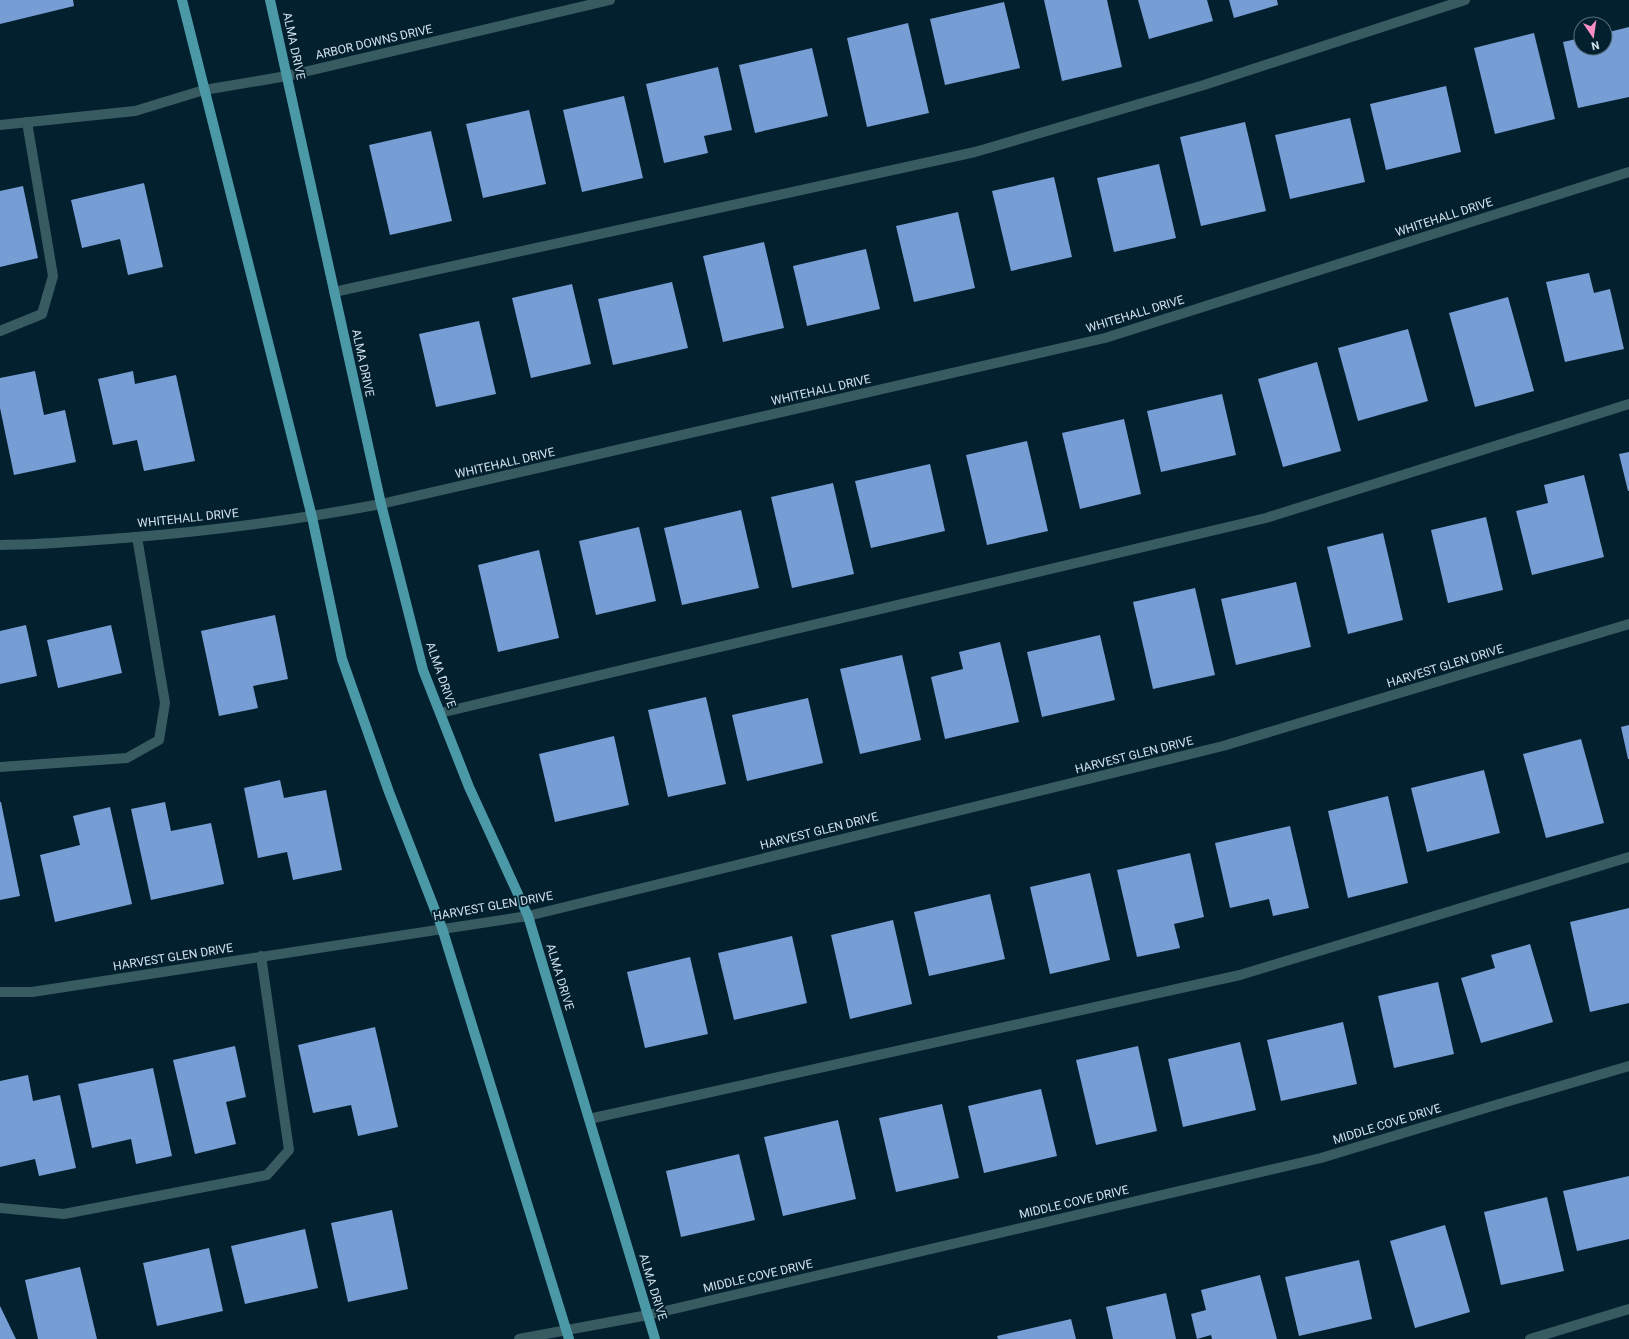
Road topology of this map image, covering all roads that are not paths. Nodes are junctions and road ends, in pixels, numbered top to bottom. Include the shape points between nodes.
1 (182, 0) edge
2 (270, 0) edge
3 (610, 0) edge
4 (1465, 0) edge
5 (287, 76) junction
6 (204, 90) junction
7 (27, 122) junction
8 (0, 124) edge
9 (1629, 172) edge
10 (334, 292) junction
11 (0, 331) edge
12 (1629, 404) edge
13 (381, 504) junction
14 (312, 517) junction
15 (137, 537) junction
16 (0, 544) edge
17 (1629, 624) edge
18 (440, 713) junction
19 (0, 768) edge
20 (1629, 857) edge
21 (528, 916) junction
22 (442, 928) junction
23 (261, 956) junction
24 (0, 992) edge
25 (1629, 1066) edge
26 (589, 1119) junction
27 (0, 1208) edge
28 (1629, 1309) edge
29 (648, 1315) junction
30 (567, 1334) edge
31 (519, 1339) edge
32 (655, 1339) edge
33 (1530, 1339) edge

1 - 6 main road
2 - 5 main road, ALMA DRIVE
3 - 5 street, ARBOR DOWNS DRIVE
4 - 10 street via 1204,85 975,152
5 - 6 street, ARBOR DOWNS DRIVE
5 - 10 main road, ALMA DRIVE
6 - 7 street, ARBOR DOWNS DRIVE via 135,111
6 - 14 main road
7 - 8 street, ARBOR DOWNS DRIVE
7 - 11 street via 53,276 42,314
9 - 13 street, WHITEHALL DRIVE via 1105,338
10 - 13 main road, ALMA DRIVE
12 - 18 street via 1266,518
13 - 14 street, WHITEHALL DRIVE
13 - 18 main road, ALMA DRIVE via 423,670
14 - 15 street, WHITEHALL DRIVE
14 - 22 main road via 342,659 389,792
15 - 16 street, WHITEHALL DRIVE via 36,545
15 - 19 street via 165,703 159,740 127,758
17 - 21 street, HARVEST GLEN DRIVE via 1223,746
18 - 21 main road, ALMA DRIVE via 469,787
20 - 26 street via 1240,975
21 - 22 street, HARVEST GLEN DRIVE
21 - 26 main road, ALMA DRIVE
22 - 23 street, HARVEST GLEN DRIVE
22 - 30 main road
23 - 24 street, HARVEST GLEN DRIVE via 32,992
23 - 27 street via 289,1150 267,1175 64,1214
25 - 29 street, MIDDLE COVE DRIVE via 1321,1158
26 - 29 main road, ALMA DRIVE
28 - 33 street
29 - 30 street, MIDDLE COVE DRIVE
29 - 32 main road, ALMA DRIVE
30 - 31 street, MIDDLE COVE DRIVE

